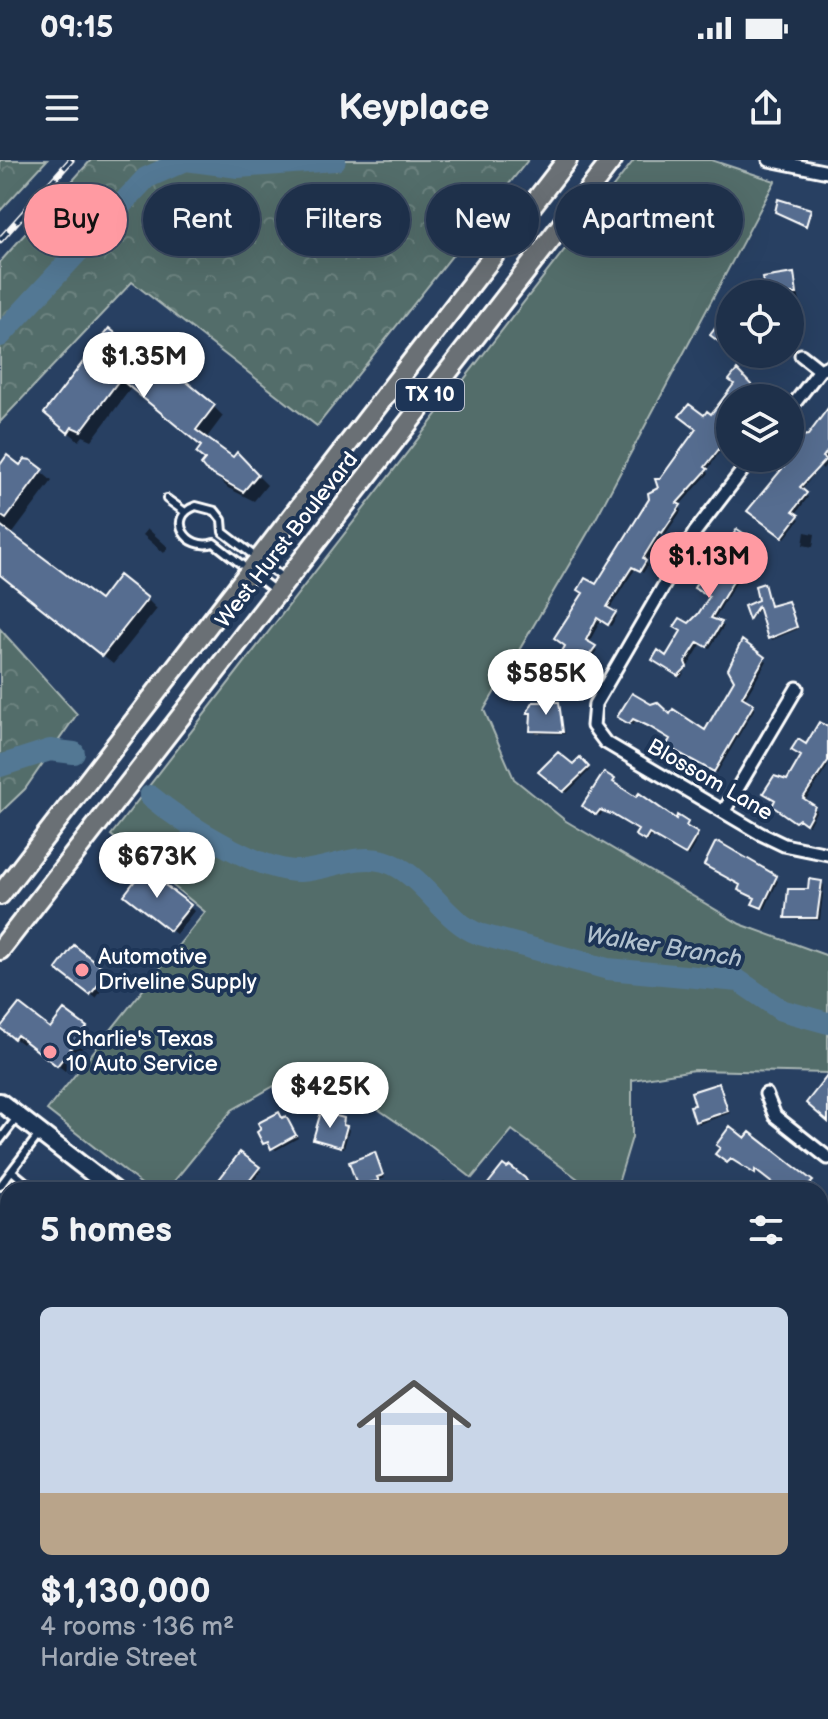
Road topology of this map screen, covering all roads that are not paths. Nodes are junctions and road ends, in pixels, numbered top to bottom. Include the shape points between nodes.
1 (567, 160) edge
2 (612, 160) edge
3 (769, 160) edge
4 (828, 172) edge
5 (804, 357) edge
6 (824, 368) edge
7 (804, 392) edge
8 (741, 472) edge
9 (167, 499) dead end
10 (185, 512) junction
11 (223, 532) junction
12 (214, 543) junction
13 (254, 564) junction
14 (282, 586) junction
15 (797, 688) dead end
16 (724, 811) junction
17 (828, 854) edge
18 (0, 895) edge
19 (0, 950) edge
20 (766, 1094) dead end
21 (0, 1102) edge
22 (18, 1116) junction
23 (40, 1133) junction
24 (0, 1140) edge
25 (828, 1158) edge
26 (12, 1171) junction
27 (3, 1182) edge
28 (25, 1182) edge
29 (104, 1182) edge

1 - 13 main road, West Hurst Boulevard / TX 10
2 - 14 main road, West Hurst Boulevard / TX 10
3 - 4 street
5 - 6 street
6 - 7 street
8 - 16 street, Blossom Lane via 695,532 592,714 593,726 605,742
9 - 10 lane
10 - 11 lane via 196,506 215,511
10 - 12 lane via 180,523 183,535 192,543
11 - 12 lane
11 - 13 lane
12 - 13 lane
13 - 14 lane
13 - 14 lane
13 - 18 main road, West Hurst Boulevard / TX 10
14 - 19 main road, West Hurst Boulevard / TX 10
15 - 16 street
16 - 17 street, Blossom Lane via 784,845
20 - 25 street via 775,1116
21 - 22 main road
22 - 23 main road
22 - 24 lane
23 - 26 lane
23 - 29 main road
26 - 27 lane
26 - 28 lane

